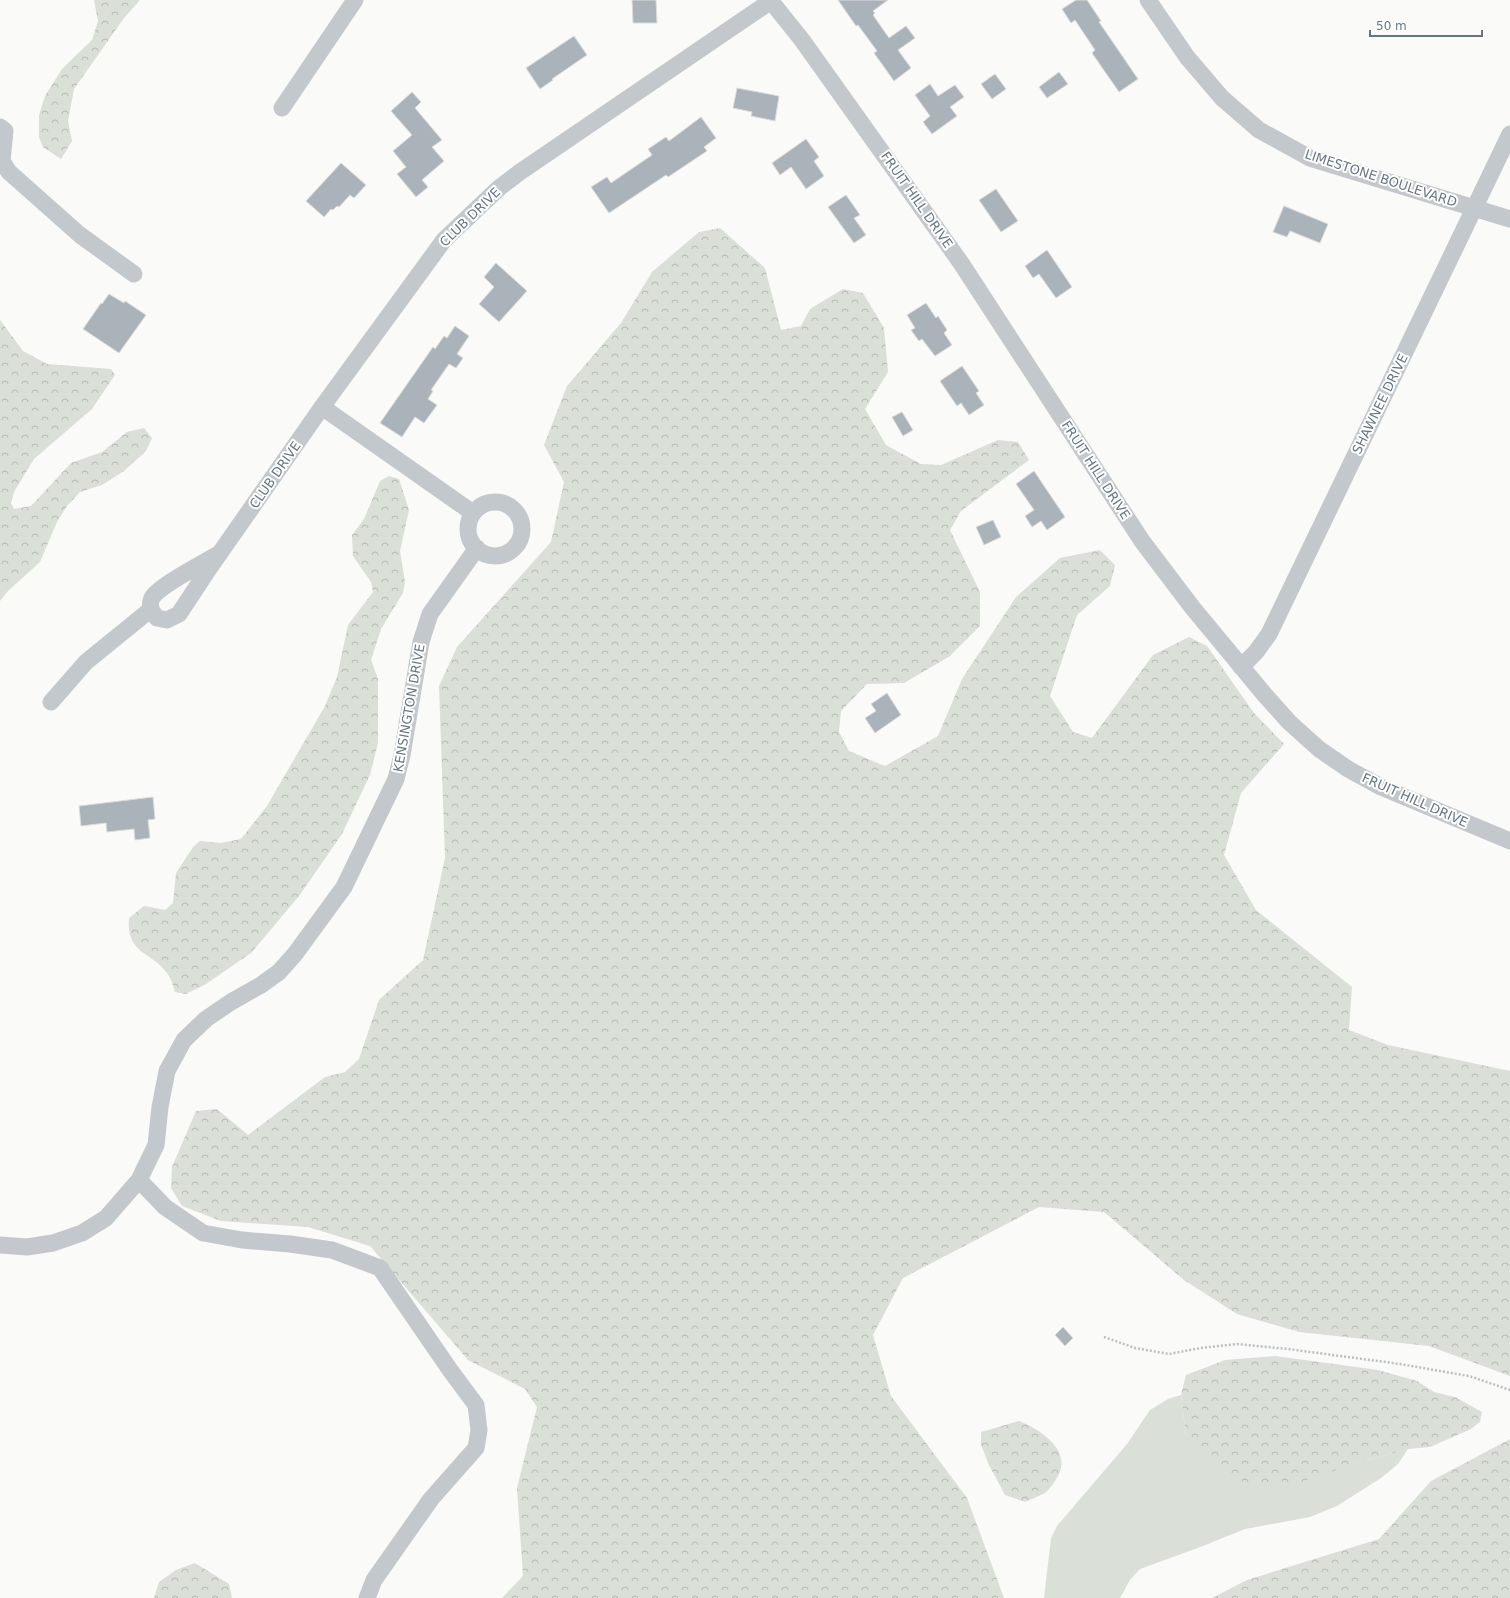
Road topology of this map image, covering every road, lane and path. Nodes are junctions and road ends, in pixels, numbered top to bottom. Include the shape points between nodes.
1 (355, 0) edge
2 (1148, 0) edge
3 (771, 1) edge
4 (282, 108) dead end
5 (2, 129) edge
6 (1510, 134) edge
7 (1475, 208) junction
8 (1510, 219) edge
9 (134, 274) dead end
10 (322, 407) junction
11 (473, 513) junction
12 (477, 548) junction
13 (220, 554) junction
14 (150, 610) junction
15 (1240, 667) junction
16 (51, 702) dead end
17 (1510, 841) edge
18 (139, 1180) junction
19 (0, 1245) edge
20 (1104, 1337) dead end
21 (1510, 1390) edge
22 (367, 1598) edge

1 - 4 street
2 - 7 street, LIMESTONE BOULEVARD via 1187,57 1222,98 1259,130 1310,158
3 - 10 street, CLUB DRIVE via 499,188 444,240
3 - 15 street, FRUIT HILL DRIVE via 802,40 961,262 1142,541
5 - 9 street via 2,161 9,172 80,235
6 - 7 street, SHAWNEE DRIVE
7 - 8 street, LIMESTONE BOULEVARD
7 - 15 street, SHAWNEE DRIVE via 1269,634 1256,652
10 - 11 street
10 - 13 street, CLUB DRIVE
11 - 12 street via 468,532
11 - 12 street via 488,502 507,504 515,510 522,527 518,543 512,550 503,554 489,554
12 - 18 street, KENSINGTON DRIVE via 430,614 421,642 396,779 344,887 279,972 206,1019 184,1040 167,1071 156,1145
13 - 14 street, CLUB DRIVE via 158,590 151,600
13 - 14 street, CLUB DRIVE via 180,614 168,620 157,618
14 - 16 street via 86,662
15 - 17 street, FRUIT HILL DRIVE via 1289,722 1348,770 1380,787
18 - 19 street, KENSINGTON DRIVE via 106,1218 82,1233 53,1243 27,1247
18 - 22 street via 165,1207 203,1233 332,1250 380,1268 476,1405 479,1430 476,1448 431,1499 374,1580
20 - 21 path via 1135,1348 1169,1354 1236,1344 1288,1349 1469,1376

